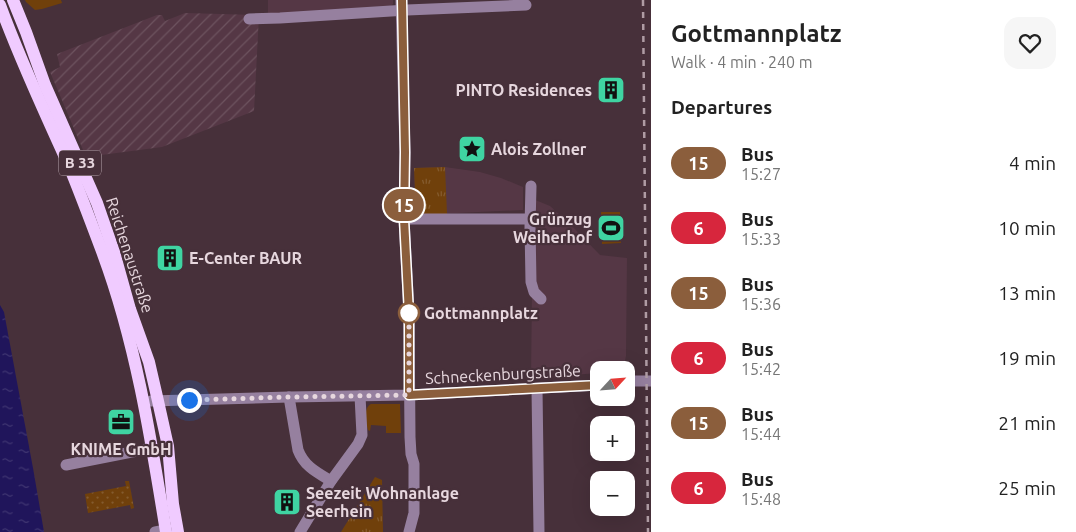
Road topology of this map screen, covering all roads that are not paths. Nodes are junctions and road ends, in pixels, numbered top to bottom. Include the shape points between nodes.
1 (13, 0) edge
2 (0, 5) edge
3 (402, 5) edge
4 (526, 5) dead end
5 (249, 19) dead end
6 (531, 186) dead end
7 (404, 219) junction
8 (530, 219) junction
9 (541, 299) dead end
10 (635, 381) edge
11 (651, 381) edge
12 (590, 386) edge
13 (537, 389) junction
14 (409, 395) junction
15 (360, 396) junction
16 (290, 397) junction
17 (158, 400) junction
18 (143, 401) junction
19 (152, 448) junction
20 (169, 455) junction
21 (66, 465) dead end
22 (331, 481) junction
23 (166, 531) edge
24 (300, 532) edge
25 (409, 532) edge
26 (539, 532) edge

1 - 17 main road, Reichenaustraße / B 33 via 45,85 97,203 149,362
2 - 18 main road, Reichenaustraße / B 33 via 104,255 123,316
3 - 4 street
3 - 5 street
3 - 7 street
6 - 8 street
7 - 8 street
7 - 14 street
8 - 9 street via 531,282
10 - 11 street
12 - 13 street, Schneckenburgstraße
13 - 14 street, Schneckenburgstraße
13 - 26 street
14 - 15 street, Schneckenburgstraße
14 - 25 street via 414,513
15 - 16 street, Schneckenburgstraße
15 - 22 street via 362,435
16 - 17 street, Schneckenburgstraße
16 - 22 street via 301,458
17 - 18 street, Schneckenburgstraße
17 - 20 main road, Reichenaustraße / B 33
18 - 19 main road, Reichenaustraße / B 33
19 - 20 main road
19 - 21 street
19 - 23 main road, Reichenaustraße / B 33
20 - 23 main road, Reichenaustraße / B 33 via 172,504
22 - 24 street

